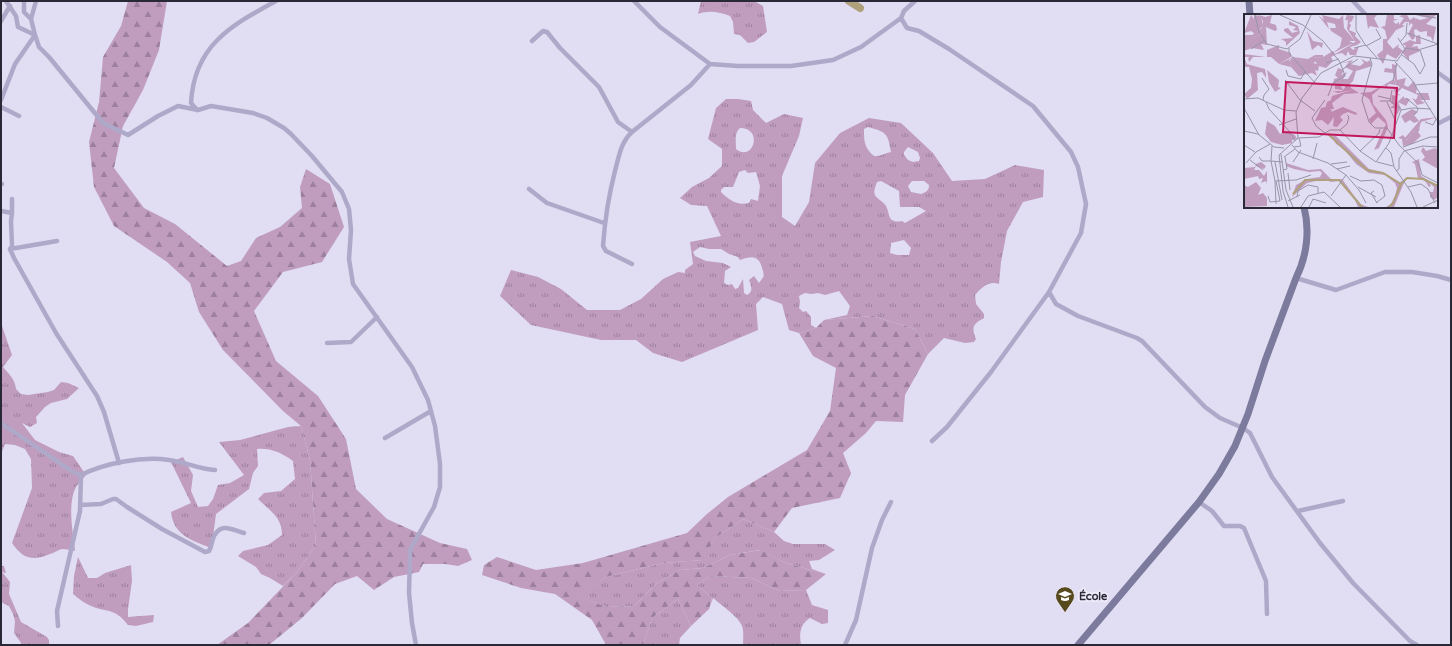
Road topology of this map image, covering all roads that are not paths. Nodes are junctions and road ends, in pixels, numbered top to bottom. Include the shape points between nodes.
1 (6, 1) edge
2 (24, 1) edge
3 (36, 1) edge
4 (276, 1) edge
5 (634, 1) edge
6 (915, 1) edge
7 (1249, 1) edge
8 (1353, 1) edge
9 (10, 6) junction
10 (1250, 14) edge
11 (1365, 14) edge
12 (901, 18) junction
13 (31, 19) junction
14 (1, 21) edge
15 (35, 35) junction
16 (532, 41) dead end
17 (710, 64) junction
18 (1438, 73) edge
19 (1451, 82) edge
20 (1, 100) edge
21 (1, 107) edge
22 (198, 110) junction
23 (19, 116) dead end
24 (1451, 117) edge
25 (1438, 124) edge
26 (632, 132) junction
27 (529, 189) dead end
28 (12, 199) dead end
29 (1304, 208) edge
30 (1, 211) edge
31 (12, 213) junction
32 (604, 223) junction
33 (57, 241) dead end
34 (10, 249) junction
35 (632, 264) dead end
36 (1296, 278) junction
37 (1451, 280) edge
38 (1048, 292) junction
39 (377, 317) junction
40 (327, 343) dead end
41 (431, 411) junction
42 (1, 423) edge
43 (1243, 428) junction
44 (385, 438) dead end
45 (932, 441) dead end
46 (119, 463) junction
47 (215, 470) dead end
48 (81, 475) junction
49 (1343, 501) dead end
50 (891, 502) dead end
51 (1199, 502) junction
52 (80, 505) junction
53 (1298, 512) junction
54 (244, 533) dead end
55 (1267, 614) dead end
56 (58, 626) dead end
57 (416, 645) edge
58 (845, 645) edge
59 (1078, 645) edge
60 (1416, 645) edge

1 - 9 street
2 - 13 street via 24,12
3 - 13 street
4 - 22 street via 223,34 207,51 199,64 191,92 191,103
5 - 17 street via 660,27
6 - 12 street via 904,11
7 - 10 main road
8 - 11 street
9 - 14 street
9 - 15 street via 16,16 18,27
12 - 17 street via 861,47 833,60 791,66
12 - 38 street via 907,28 919,30 1033,106 1071,152 1078,167 1085,196 1083,229
13 - 15 street
15 - 20 street via 15,64
15 - 22 street via 39,47 103,123 128,135 178,106
16 - 26 street via 543,31 546,32 599,88 618,122
17 - 26 street via 691,85
18 - 19 street
21 - 23 street
22 - 39 street via 211,106 267,118 284,128 332,178 345,197 349,209 351,278
24 - 25 street
26 - 32 street via 624,141 620,152 606,205
27 - 32 street via 548,203
28 - 31 street
29 - 36 main road via 1306,248
30 - 31 street
31 - 34 street
32 - 35 street via 604,249
33 - 34 street
34 - 46 street via 56,333 97,396
36 - 37 street via 1336,290 1385,272 1412,272
36 - 43 main road
38 - 43 street via 1056,304 1075,314 1142,341 1200,403 1220,418
38 - 45 street via 990,372 947,427
39 - 40 street via 351,342
39 - 41 street via 412,367
41 - 44 street
41 - 57 street via 438,448 440,488 434,507 410,550 409,593
42 - 48 street
43 - 51 main road via 1226,463
43 - 53 street via 1252,435 1272,477
46 - 47 street via 158,459
46 - 48 street via 102,466
48 - 52 street
49 - 53 street
50 - 58 street via 872,548 856,620
51 - 55 street via 1212,511 1224,526 1244,528 1266,581
51 - 59 main road
52 - 54 street via 101,504 114,498 162,529 208,552 213,537 221,528
52 - 56 street via 57,611
53 - 60 street via 1353,583

